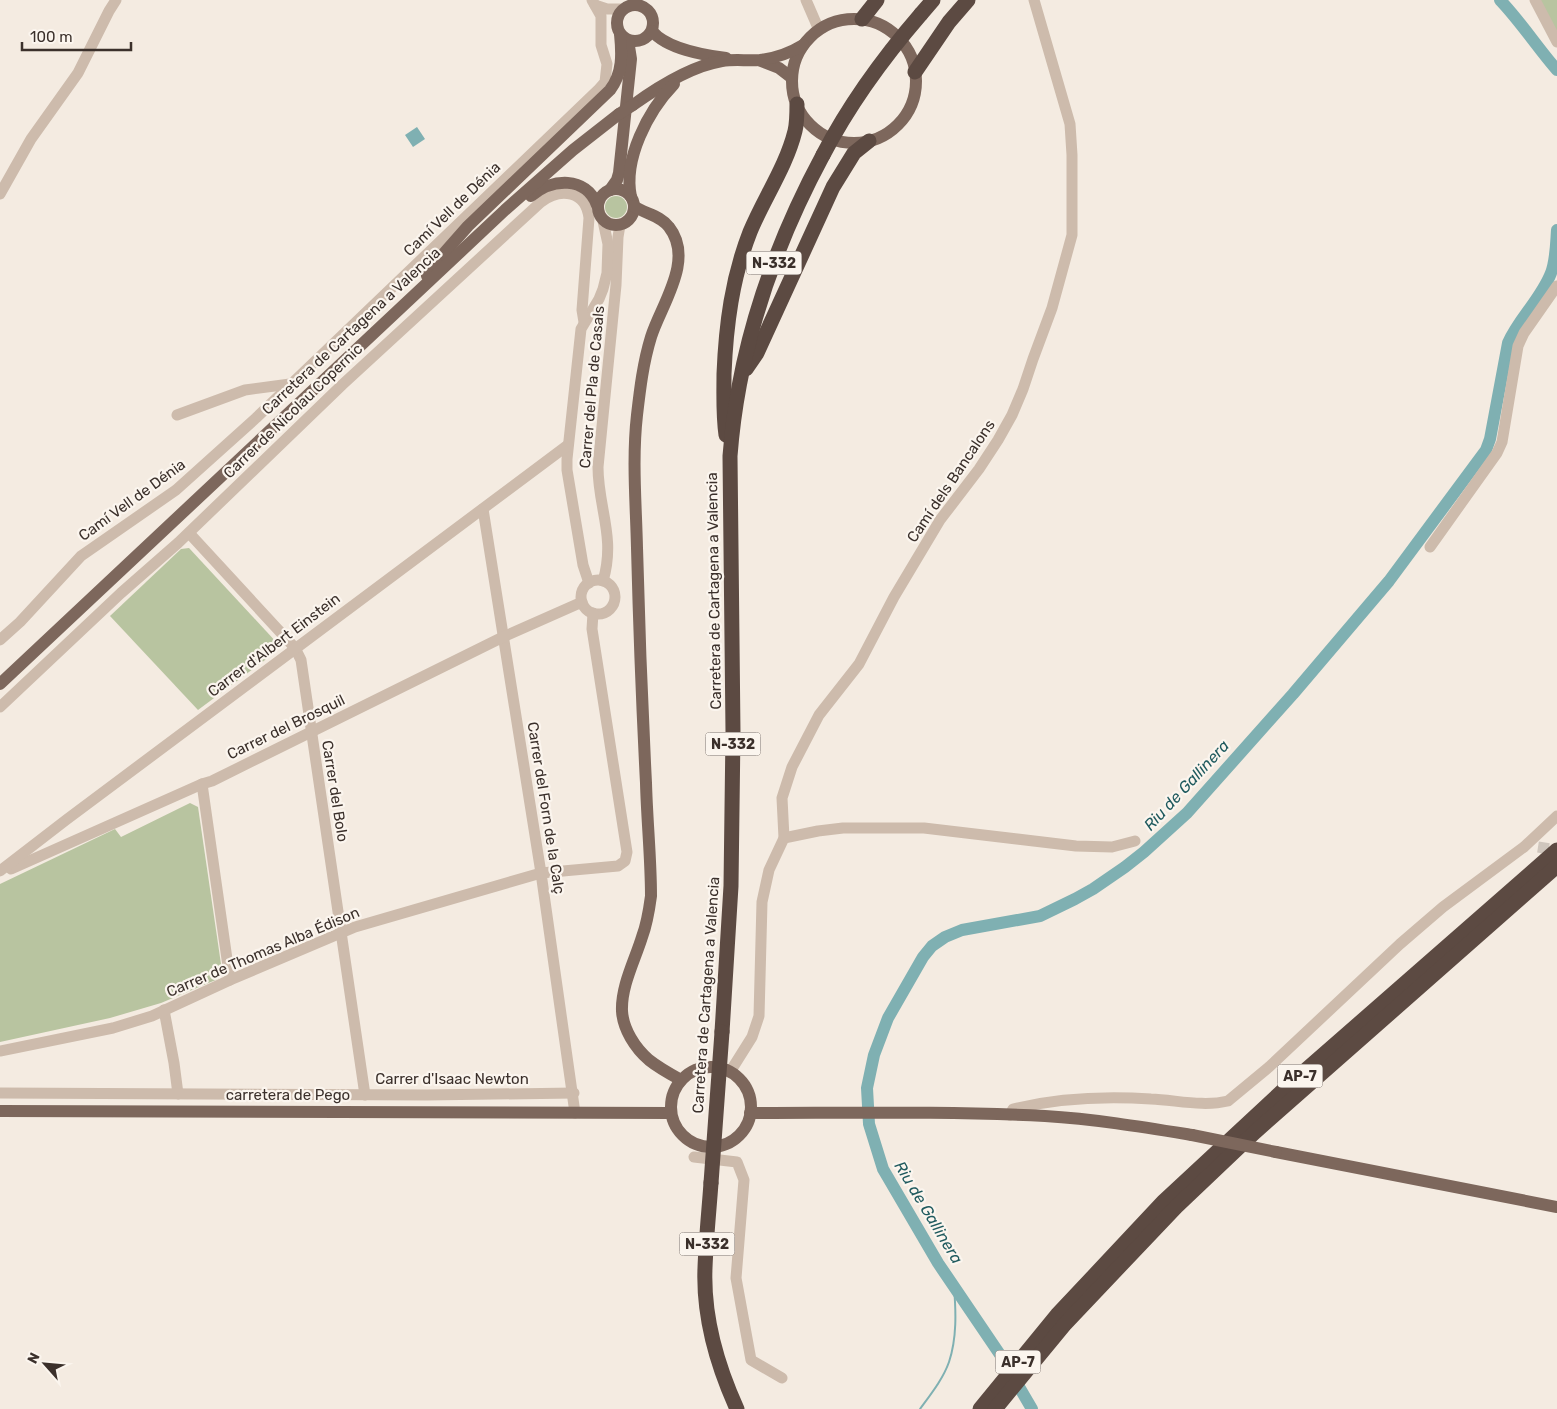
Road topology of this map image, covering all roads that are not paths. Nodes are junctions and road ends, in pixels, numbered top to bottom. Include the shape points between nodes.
1 (116, 0) edge
2 (806, 0) edge
3 (877, 0) edge
4 (933, 0) edge
5 (968, 0) edge
6 (1034, 0) edge
7 (1535, 0) edge
8 (596, 7) edge
9 (618, 9) junction
10 (862, 19) junction
11 (602, 28) junction
12 (819, 30) junction
13 (652, 31) junction
14 (627, 37) junction
15 (1557, 42) edge
16 (804, 45) junction
17 (744, 60) junction
18 (758, 60) junction
19 (915, 72) junction
20 (685, 75) junction
21 (792, 78) junction
22 (797, 104) junction
23 (870, 140) junction
24 (619, 173) junction
25 (610, 190) junction
26 (0, 194) edge
27 (572, 194) joint
28 (597, 205) junction
29 (628, 208) junction
30 (603, 221) junction
31 (1557, 286) edge
32 (411, 298) junction
33 (584, 322) junction
34 (740, 377) junction
35 (290, 384) junction
36 (177, 415) dead end
37 (568, 444) junction
38 (730, 456) junction
39 (483, 509) junction
40 (189, 533) junction
41 (1430, 547) dead end
42 (603, 581) junction
43 (589, 582) junction
44 (582, 602) junction
45 (593, 613) junction
46 (503, 637) junction
47 (0, 640) edge
48 (295, 648) junction
49 (0, 684) edge
50 (0, 707) edge
51 (310, 732) junction
52 (202, 784) junction
53 (1557, 816) edge
54 (784, 838) junction
55 (1135, 841) dead end
56 (1557, 850) edge
57 (1557, 866) edge
58 (0, 872) edge
59 (541, 873) junction
60 (342, 934) junction
61 (230, 980) junction
62 (164, 1010) junction
63 (0, 1051) edge
64 (730, 1072) junction
65 (681, 1080) junction
66 (0, 1093) edge
67 (574, 1093) junction
68 (178, 1094) junction
69 (365, 1094) junction
70 (0, 1111) edge
71 (575, 1113) junction
72 (672, 1113) junction
73 (750, 1113) junction
74 (1010, 1115) junction
75 (694, 1158) dead end
76 (1557, 1207) edge
77 (1061, 1320) junction
78 (782, 1378) dead end
79 (736, 1409) edge
80 (980, 1409) edge
81 (995, 1409) edge

1 - 26 street via 78,73 32,139
2 - 12 street
3 - 10 highway
4 - 34 highway, Carretera de Cartagena a Valencia / N-332, bridge via 863,87 804,190 780,245
5 - 19 highway
6 - 54 street, Camí dels Bancalons via 1070,124 1072,156 1072,235 1052,308 1023,390 998,440 940,520 894,596 859,664 819,715 802,746 782,798
7 - 15 street
8 - 9 street
8 - 11 street, Camí Vell de Dénia
9 - 13 main road via 636,5 647,9 654,25
9 - 14 main road via 617,22
10 - 12 main road via 847,19
10 - 19 main road via 894,33 908,50
11 - 14 street
11 - 35 street, Camí Vell de Dénia via 601,45 607,71 605,82 598,90
12 - 16 main road
13 - 14 main road via 647,37
13 - 17 main road via 662,41 675,46
14 - 24 main road via 631,59
14 - 32 main road via 621,68 610,90 468,226
16 - 18 main road, Carretera de Cartagena a Valencia via 780,56
16 - 21 main road
17 - 18 main road, Carretera de Cartagena a Valencia
17 - 20 main road, Carretera de Cartagena a Valencia via 722,61
18 - 21 main road, Carretera de Cartagena a Valencia via 780,68
19 - 23 main road via 914,96 904,117 894,128
20 - 29 main road via 661,99 642,131 632,165
20 - 32 main road, Carretera de Cartagena a Valencia, bridge via 619,114 542,176
21 - 22 main road
22 - 23 main road via 806,120 835,140 852,143
22 - 38 highway via 791,145 751,231 730,296 723,416
23 - 34 highway via 854,153 833,187 757,353
24 - 25 main road
24 - 29 main road
25 - 28 main road via 603,194
25 - 29 main road via 617,189
27 - 33 street, Carrer del Pla de Casals via 585,204 589,218 582,310
27 - 40 street, Carrer de Nicolau Copernic via 555,194 541,202 342,385
28 - 30 main road
28 - 32 main road via 589,193 573,184 556,182 545,186
29 - 30 main road via 611,225
29 - 42 street, Carrer del Pla de Casals via 618,237 598,466 609,543
29 - 65 main road via 636,215 650,214 661,219 674,234 679,262 651,338 636,421 638,588 651,896 647,923 624,990 622,1012 628,1032 639,1050 657,1066
30 - 33 street, Carrer del Pla de Casals via 608,244 606,280 595,307
31 - 41 street via 1520,340 1502,442 1497,453
32 - 49 main road, Carretera de Cartagena a Valencia
33 - 37 street, Carrer del Pla de Casals
34 - 38 highway, Carretera de Cartagena a Valencia / N-332
35 - 36 street via 245,390
35 - 47 street, Camí Vell de Dénia via 176,490 81,556
37 - 39 street, Carrer d'Albert Einstein
37 - 43 street, Carrer del Pla de Casals via 567,470 583,565
38 - 79 highway, Carretera de Cartagena a Valencia / N-332, bridge via 731,886 705,1269 706,1305 716,1354
39 - 46 street, Carrer del Forn de la Calç
39 - 48 street, Carrer d'Albert Einstein
40 - 48 street, Carrer del Bolo
40 - 50 street, Carrer de Nicolau Copernic
42 - 43 street
42 - 45 street via 614,592 613,604 605,612
43 - 44 street via 582,590
44 - 45 street
44 - 46 street, Carrer del Brosquil
45 - 59 street, Carrer de Thomas Alba Édison via 592,629 625,861 618,866
46 - 51 street, Carrer del Brosquil
46 - 59 street, Carrer del Forn de la Calç
48 - 51 street, Carrer del Bolo via 301,660
48 - 58 street, Carrer d'Albert Einstein
51 - 52 street, Carrer del Brosquil
51 - 60 street, Carrer del Bolo
52 - 58 street, Carrer del Brosquil
52 - 61 street
53 - 74 street via 1524,847 1443,907 1400,944 1269,1067 1228,1101 1149,1098 1069,1100 1013,1109
54 - 55 street via 843,828 924,828 1076,846 1112,847
54 - 64 street via 769,870 762,902 760,1016 752,1037
56 - 77 highway, AP-7 via 1164,1201
57 - 77 highway, AP-7 via 1255,1132
59 - 60 street, Carrer de Thomas Alba Édison via 355,927
59 - 67 street, Carrer del Forn de la Calç
60 - 61 street, Carrer de Thomas Alba Édison
60 - 69 street, Carrer del Bolo
61 - 62 street, Carrer de Thomas Alba Édison
62 - 63 street, Carrer de Thomas Alba Édison via 113,1028
62 - 68 street
64 - 65 main road via 709,1067
64 - 73 main road via 746,1088
65 - 72 main road via 675,1090
66 - 68 street, Carrer d'Isaac Newton
67 - 69 street, Carrer d'Isaac Newton
67 - 71 street, Carrer del Forn de la Calç
68 - 69 street, Carrer d'Isaac Newton
70 - 71 main road, carretera de Pego
71 - 72 main road, carretera de Pego
72 - 73 main road via 681,1133 699,1145 710,1147 732,1141 747,1124
73 - 74 main road
74 - 76 main road, bridge via 1093,1120 1192,1135
75 - 78 street via 738,1162 744,1180 736,1278 747,1344 751,1360
77 - 80 highway, AP-7
77 - 81 highway, AP-7

